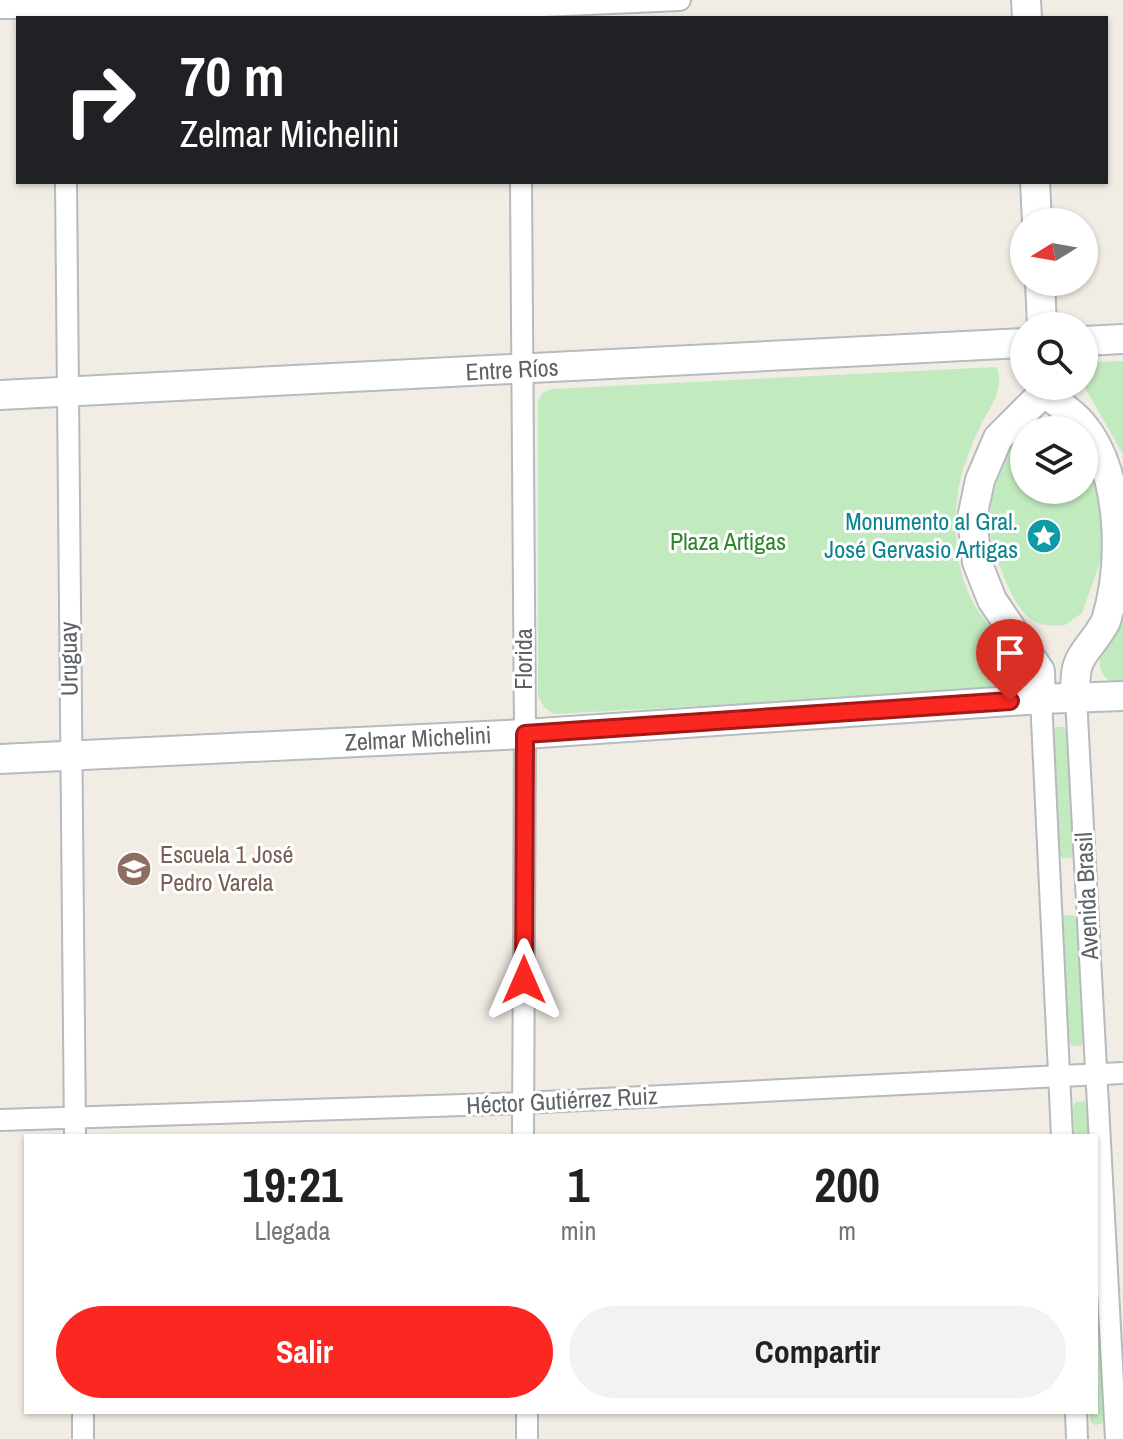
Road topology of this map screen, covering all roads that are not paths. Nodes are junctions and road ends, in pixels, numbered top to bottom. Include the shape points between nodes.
1 (680, 0) edge
2 (0, 8) edge
3 (66, 8) edge
4 (521, 8) edge
5 (66, 184) edge
6 (521, 184) edge
7 (1035, 184) edge
8 (1036, 208) edge
9 (1123, 339) edge
10 (1098, 340) edge
11 (1010, 344) edge
12 (522, 370) junction
13 (66, 392) junction
14 (0, 395) edge
15 (1034, 400) edge
16 (1056, 400) edge
17 (1123, 696) edge
18 (1076, 698) junction
19 (1041, 699) junction
20 (525, 734) junction
21 (70, 756) junction
22 (0, 759) edge
23 (1123, 1073) edge
24 (1097, 1074) junction
25 (1059, 1076) junction
26 (523, 1103) junction
27 (0, 1120) edge
28 (75, 1126) edge
29 (523, 1134) edge
30 (1062, 1134) edge
31 (83, 1414) edge
32 (527, 1414) edge
33 (1076, 1414) edge
34 (83, 1439) edge
35 (527, 1439) edge
36 (1077, 1439) edge
37 (1116, 1439) edge

1 - 4 street
2 - 3 street
3 - 4 street
5 - 13 street, Uruguay
6 - 12 street, Florida
7 - 8 street
9 - 10 street
11 - 12 street, Entre Ríos
12 - 13 street, Entre Ríos
12 - 20 street, Florida
13 - 14 street, Entre Ríos
13 - 21 street, Uruguay
15 - 19 street, Avenida Brasil via 998,438 980,480 972,518 977,562 992,600 1040,671
16 - 18 street, Avenida Brasil via 1082,424 1112,473 1123,526 1123,570 1107,620 1074,674
17 - 18 street, Zelmar Michelini
18 - 19 street, Zelmar Michelini
18 - 24 street, Avenida Brasil
19 - 20 street, Zelmar Michelini
19 - 25 street, Avenida Brasil
20 - 21 street, Zelmar Michelini
20 - 26 street, Florida
21 - 22 street, Zelmar Michelini
21 - 28 street, Uruguay
23 - 24 street, Héctor Gutiérrez Ruiz
24 - 25 street, Héctor Gutiérrez Ruiz
24 - 37 street, Avenida Brasil
25 - 26 street, Héctor Gutiérrez Ruiz
25 - 30 street, Avenida Brasil
26 - 28 street, Héctor Gutiérrez Ruiz
26 - 29 street, Florida
27 - 28 street, Héctor Gutiérrez Ruiz
31 - 34 street
32 - 35 street
33 - 36 street

